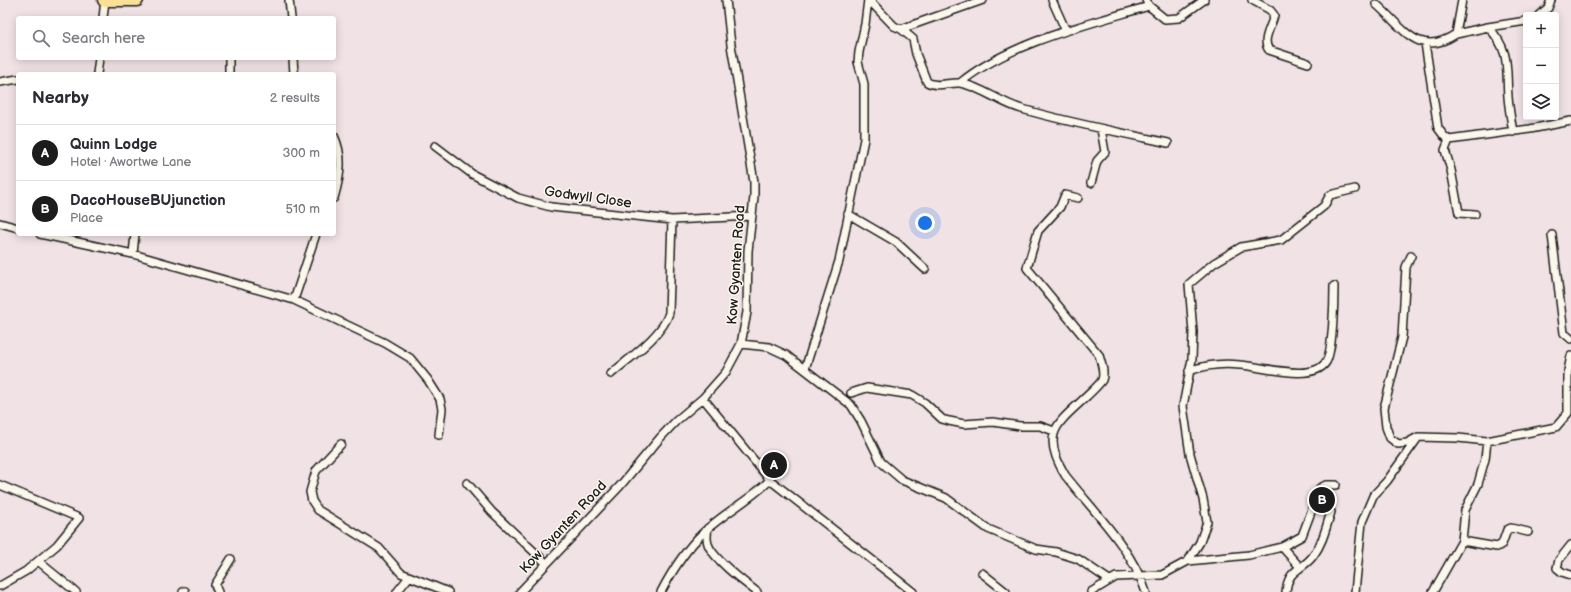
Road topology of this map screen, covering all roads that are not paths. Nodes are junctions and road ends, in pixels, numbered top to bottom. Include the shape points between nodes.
1 (104, 0) edge
2 (123, 0) edge
3 (137, 0) edge
4 (289, 0) edge
5 (726, 0) edge
6 (869, 0) edge
7 (983, 0) edge
8 (1052, 0) edge
9 (1204, 0) edge
10 (1252, 0) edge
11 (1462, 0) edge
12 (1552, 0) edge
13 (1148, 3) edge
14 (1376, 4) dead end
15 (1543, 12) edge
16 (103, 16) edge
17 (291, 16) edge
18 (1523, 22) edge
19 (1488, 28) junction
20 (901, 29) junction
21 (1066, 31) junction
22 (1456, 34) junction
23 (1425, 43) junction
24 (99, 60) edge
25 (229, 60) edge
26 (293, 60) edge
27 (1308, 63) dead end
28 (97, 72) edge
29 (229, 72) edge
30 (294, 72) edge
31 (16, 79) edge
32 (0, 82) edge
33 (960, 83) junction
34 (1571, 121) edge
35 (1101, 129) junction
36 (1513, 132) junction
37 (1449, 140) junction
38 (336, 141) edge
39 (1168, 142) dead end
40 (435, 146) dead end
41 (1091, 183) dead end
42 (1355, 189) dead end
43 (336, 190) edge
44 (1078, 198) dead end
45 (848, 214) junction
46 (1475, 214) dead end
47 (752, 216) junction
48 (672, 220) junction
49 (0, 223) edge
50 (16, 227) edge
51 (1552, 235) dead end
52 (49, 236) edge
53 (135, 236) edge
54 (315, 236) edge
55 (133, 254) junction
56 (1411, 256) dead end
57 (925, 269) dead end
58 (1334, 286) dead end
59 (294, 300) junction
60 (1571, 339) edge
61 (740, 344) junction
62 (1571, 356) edge
63 (805, 369) junction
64 (1189, 371) junction
65 (611, 374) dead end
66 (851, 393) dead end
67 (703, 398) junction
68 (1054, 431) junction
69 (439, 435) dead end
70 (1418, 437) junction
71 (1487, 441) junction
72 (341, 444) dead end
73 (770, 480) junction
74 (467, 483) dead end
75 (0, 485) edge
76 (1336, 485) dead end
77 (1331, 512) dead end
78 (708, 528) junction
79 (1528, 532) dead end
80 (1462, 541) junction
81 (1571, 545) edge
82 (1282, 547) junction
83 (231, 560) dead end
84 (38, 561) junction
85 (1188, 561) junction
86 (546, 563) junction
87 (1300, 566) junction
88 (982, 573) dead end
89 (1571, 575) edge
90 (1140, 576) junction
91 (409, 577) junction
92 (1109, 580) junction
93 (0, 586) edge
94 (905, 590) edge
95 (76, 592) edge
96 (218, 592) edge
97 (397, 592) edge
98 (448, 592) edge
99 (520, 592) edge
100 (661, 592) edge
101 (756, 592) edge
102 (913, 592) edge
103 (1006, 592) edge
104 (1091, 592) edge
105 (1146, 592) edge
106 (1286, 592) edge
107 (1355, 592) edge
108 (1433, 592) edge

1 - 2 highway
1 - 16 street
2 - 3 highway
4 - 17 street
5 - 47 street, Kow Gyanten Road via 731,45 753,171
6 - 20 street via 894,26
6 - 45 street via 858,52 864,84 864,139
7 - 20 street
8 - 21 street
9 - 13 street via 1179,18 1165,19
10 - 27 street via 1274,14 1266,40 1269,50
11 - 22 street
12 - 15 street
13 - 21 street
14 - 23 street via 1413,39
18 - 19 street
19 - 22 street
19 - 36 street via 1495,34 1505,51
20 - 33 street via 912,39 927,82 931,85
21 - 33 street via 976,69
22 - 23 street via 1445,41
23 - 37 street via 1438,128
24 - 28 street
25 - 29 street
26 - 30 street
31 - 32 street
33 - 35 street via 1020,109
34 - 36 street
35 - 39 street
35 - 41 street via 1105,152 1097,161
36 - 37 street
37 - 46 street via 1445,150 1459,213
38 - 43 street via 341,154
40 - 48 street, Godwyll Close via 472,174 518,198 557,208
42 - 64 street via 1330,195 1324,206 1281,240 1241,247 1214,263 1189,284 1193,332
44 - 68 street via 1065,195 1060,207 1038,231 1027,268 1099,356 1103,369 1102,380 1058,423
45 - 57 street via 896,242
45 - 63 street via 839,261
47 - 48 street, Godwyll Close
47 - 61 street, Kow Gyanten Road via 747,258 747,312
48 - 65 street via 670,313 647,343
49 - 50 street
51 - 60 street via 1564,333
52 - 55 street
53 - 55 street
54 - 59 street
55 - 59 street
56 - 70 street via 1406,267 1402,337 1384,408 1390,438 1398,444 1407,443
58 - 64 street via 1333,322 1326,362 1316,371 1298,373 1239,365 1203,366
59 - 69 street via 385,342 410,358 440,399 442,409
61 - 63 street via 769,347 786,355
61 - 67 street, Kow Gyanten Road via 726,372
62 - 71 street via 1568,371 1568,413 1562,422 1556,427
63 - 92 street via 851,405 862,421 881,462 902,480 946,498 988,529 1036,549 1078,559
64 - 85 street via 1183,406 1190,454 1207,522 1200,542
66 - 68 street via 867,388 912,395 926,403 942,419 964,424 993,422 1040,426
67 - 73 street
67 - 86 street, Kow Gyanten Road via 676,421 620,486
68 - 90 street via 1052,445 1064,475 1118,539
70 - 71 street
70 - 107 street via 1387,481 1373,496 1362,522
71 - 80 street via 1478,484 1465,510
72 - 91 street via 316,471 310,492 314,505 379,548 396,569
73 - 78 street via 754,495
73 - 94 street
74 - 86 street via 492,512
75 - 84 street via 79,518 57,545
76 - 82 street via 1320,488 1302,536
77 - 87 street via 1322,543 1312,557
78 - 100 street via 692,545
78 - 101 street via 707,542 710,548
79 - 80 street via 1511,528 1507,530 1502,544 1497,547
80 - 108 street
81 - 89 street via 1559,560 1557,568
82 - 85 street via 1249,555
82 - 87 street
83 - 96 street via 215,585
84 - 93 street
84 - 95 street
85 - 90 street via 1162,575
86 - 99 street, Kow Gyanten Road
87 - 106 street via 1287,581
88 - 103 street
90 - 92 street via 1116,577
90 - 105 street
91 - 97 street
91 - 98 street
92 - 104 street
94 - 102 street

